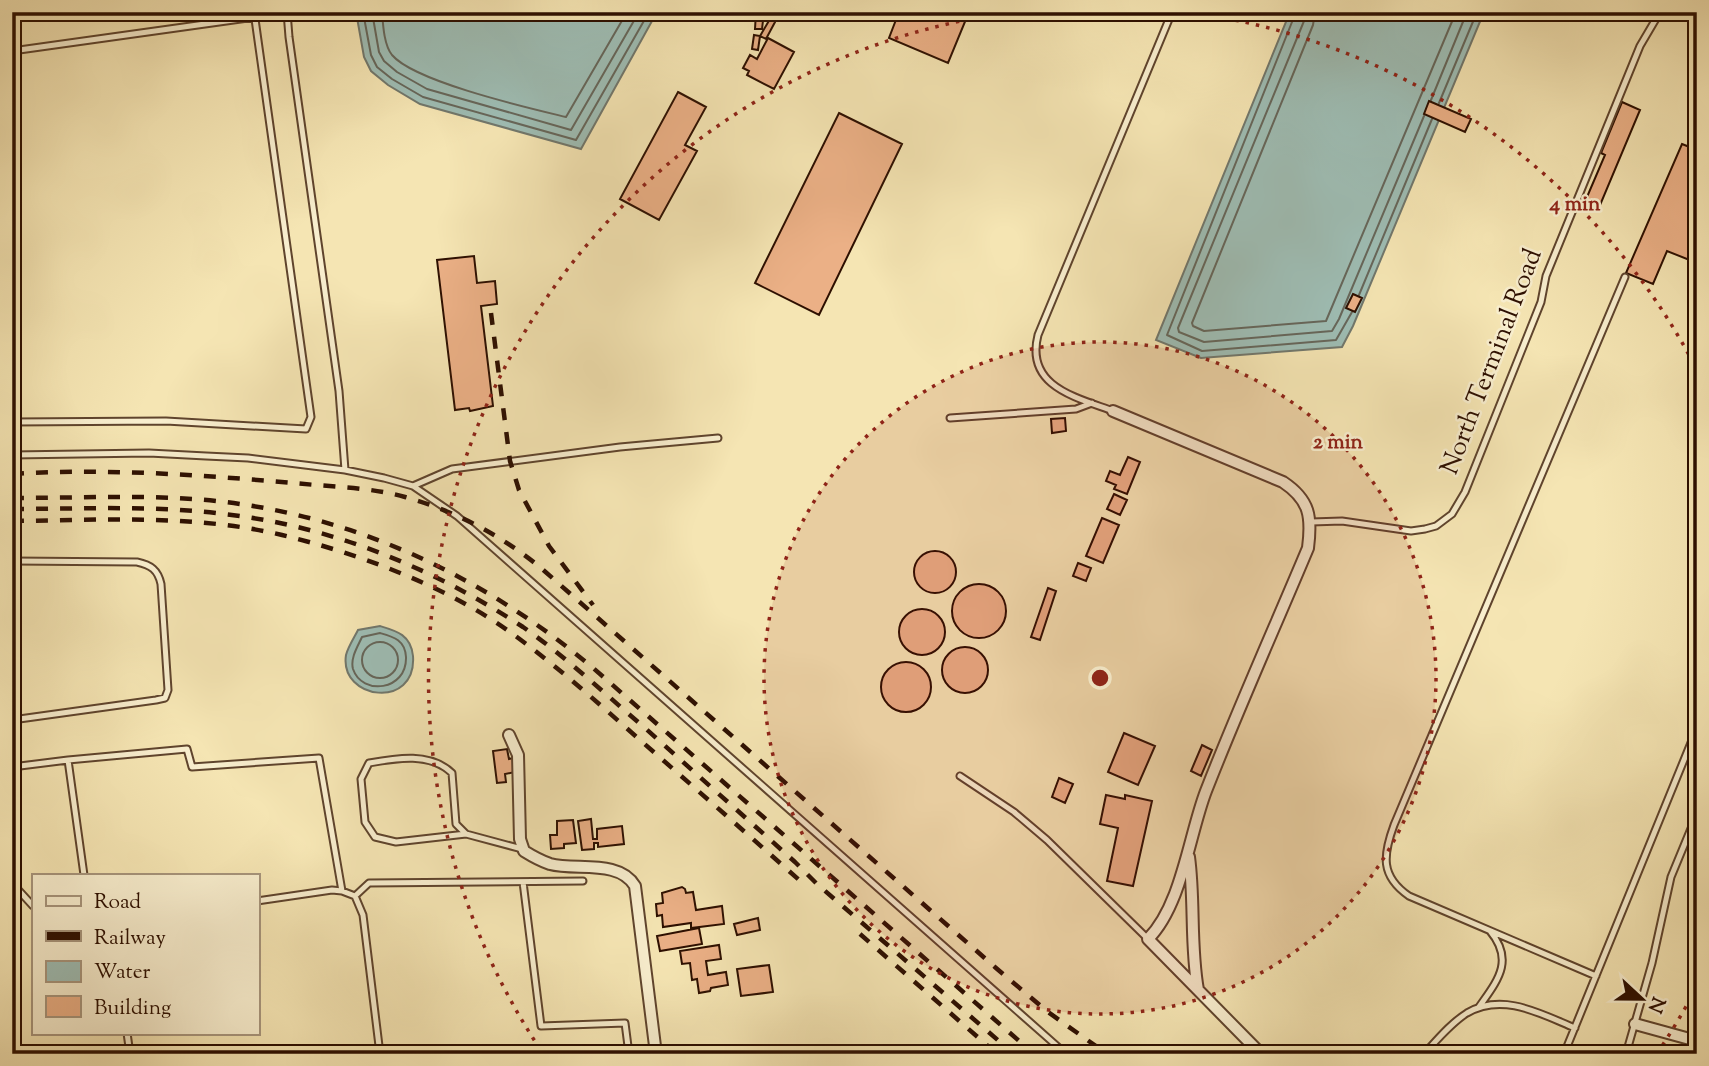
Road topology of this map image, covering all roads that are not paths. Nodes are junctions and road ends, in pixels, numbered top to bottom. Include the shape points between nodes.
1 (288, 12) edge
2 (1172, 12) edge
3 (1660, 12) edge
4 (255, 15) edge
5 (12, 51) edge
6 (1625, 277) dead end
7 (1092, 403) junction
8 (1113, 411) joint
9 (950, 418) dead end
10 (12, 422) edge
11 (719, 438) dead end
12 (12, 455) edge
13 (345, 470) junction
14 (412, 486) junction
15 (1311, 522) junction
16 (12, 561) edge
17 (12, 720) edge
18 (1697, 728) edge
19 (509, 735) dead end
20 (68, 760) junction
21 (12, 766) edge
22 (960, 776) dead end
23 (1697, 814) edge
24 (466, 834) junction
25 (523, 849) junction
26 (1188, 855) junction
27 (84, 874) edge
28 (583, 881) dead end
29 (523, 882) junction
30 (12, 883) edge
31 (342, 891) junction
32 (355, 896) junction
33 (259, 901) edge
34 (32, 905) edge
35 (1488, 929) junction
36 (1148, 939) junction
37 (1596, 976) junction
38 (1198, 990) junction
39 (1479, 1007) junction
40 (1635, 1024) junction
41 (1575, 1028) junction
42 (127, 1034) edge
43 (1697, 1041) edge
44 (130, 1054) edge
45 (380, 1054) edge
46 (629, 1054) edge
47 (656, 1054) edge
48 (1066, 1054) edge
49 (1261, 1054) edge
50 (1424, 1054) edge
51 (1564, 1054) edge
52 (1626, 1054) edge

1 - 13 lane
2 - 7 lane via 1034,349 1035,361 1052,384
3 - 15 lane, North Terminal Road via 1640,46 1465,492 1452,514 1436,526 1411,531 1342,521
4 - 5 lane
4 - 10 lane via 311,417 306,429 166,421
6 - 35 lane via 1387,843 1386,867 1401,891
7 - 8 lane
7 - 9 lane via 1076,409
8 - 15 street via 1283,482 1296,491
11 - 14 lane via 452,468
12 - 13 lane via 149,453 248,458
13 - 14 lane
14 - 48 lane via 457,516
15 - 26 street via 1308,548 1207,790
16 - 17 lane via 149,565 159,574 161,584 168,690 166,698 156,701
18 - 37 lane
19 - 25 street via 518,755
20 - 21 lane
20 - 27 lane
20 - 31 lane via 187,749 191,767 319,758
22 - 36 lane via 1039,833
23 - 40 lane via 1671,877
24 - 24 lane via 456,824 452,773 442,764 428,759 369,763 361,779 365,822 375,837 396,842
24 - 25 lane
25 - 47 street via 551,864 616,871 631,878
26 - 36 street via 1167,912
26 - 38 street
28 - 29 lane
29 - 32 lane via 369,883
29 - 46 lane via 541,1026 625,1023
30 - 34 lane
31 - 32 lane
31 - 33 lane
32 - 45 lane via 363,915
35 - 37 lane
35 - 39 lane via 1501,949 1502,968
36 - 38 street
37 - 41 lane
38 - 49 street
39 - 41 lane via 1514,1004
39 - 50 lane via 1465,1014
40 - 43 street
40 - 52 lane
41 - 51 lane
42 - 44 lane

